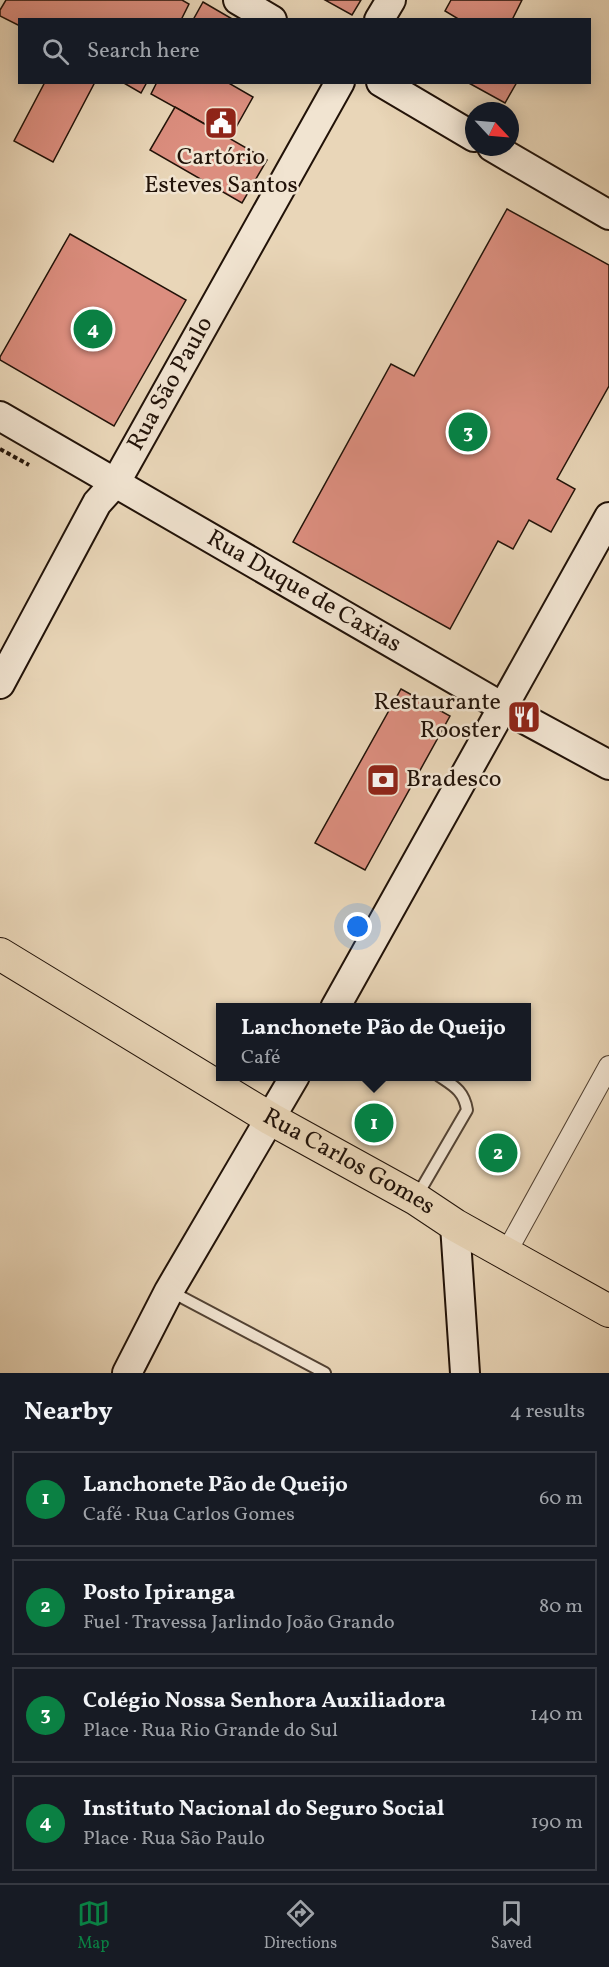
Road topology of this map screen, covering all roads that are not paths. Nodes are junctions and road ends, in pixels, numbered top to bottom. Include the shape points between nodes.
1 (238, 0) edge
2 (391, 0) edge
3 (269, 18) edge
4 (380, 18) edge
5 (339, 84) edge
6 (384, 84) edge
7 (465, 132) edge
8 (507, 156) edge
9 (609, 215) edge
10 (0, 417) edge
11 (116, 482) junction
12 (609, 517) edge
13 (0, 684) edge
14 (504, 708) junction
15 (609, 765) edge
16 (0, 954) edge
17 (338, 1003) edge
18 (609, 1066) edge
19 (293, 1081) edge
20 (446, 1081) edge
21 (271, 1119) junction
22 (416, 1199) junction
23 (455, 1225) junction
24 (506, 1253) junction
25 (170, 1291) junction
26 (609, 1311) edge
27 (127, 1373) edge
28 (325, 1373) edge
29 (465, 1373) edge

1 - 3 main road
2 - 4 main road
5 - 11 main road, Rua São Paulo
6 - 7 main road
8 - 9 main road
10 - 11 main road, Rua Duque de Caxias
11 - 13 main road, Rua São Paulo via 97,503
11 - 14 main road, Rua Duque de Caxias
12 - 14 main road
14 - 15 main road, Rua Duque de Caxias
14 - 17 main road
16 - 21 main road, Rua Carlos Gomes
18 - 24 street
19 - 21 main road
20 - 22 lane via 458,1088 467,1110
21 - 22 main road, Rua Carlos Gomes
21 - 25 main road
22 - 23 main road, Rua Carlos Gomes
23 - 24 main road, Rua Carlos Gomes
23 - 29 main road
24 - 26 main road, Rua Carlos Gomes
25 - 27 main road
25 - 28 lane

